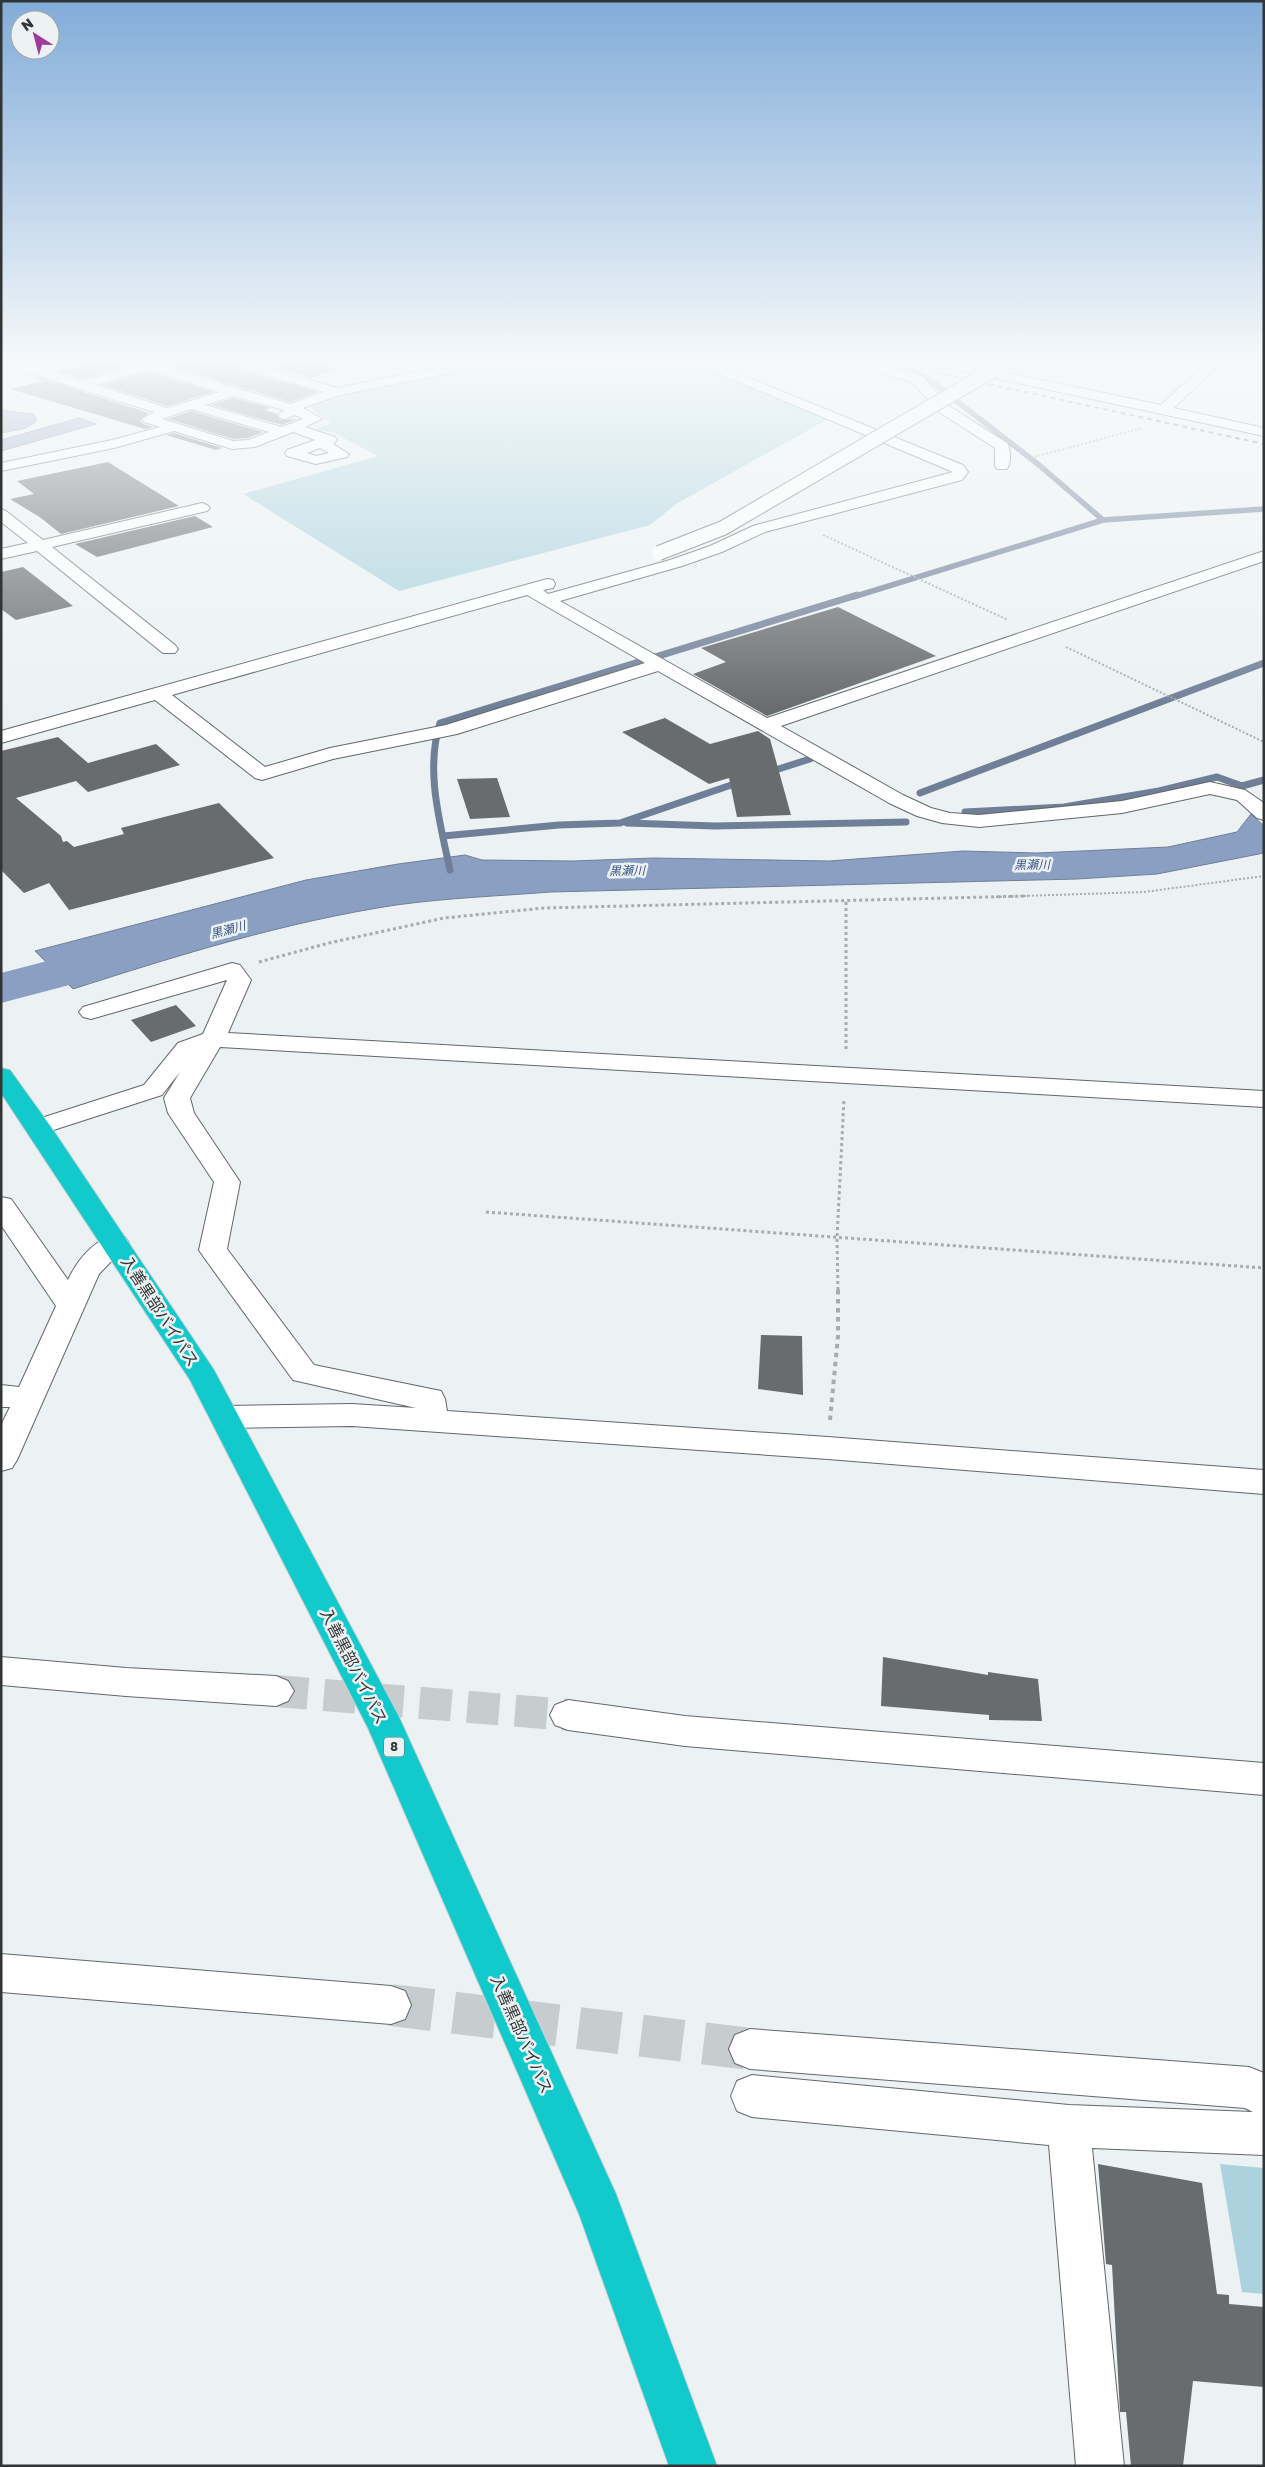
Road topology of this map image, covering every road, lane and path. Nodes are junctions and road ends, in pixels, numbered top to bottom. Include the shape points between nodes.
1 (805, 480) edge
2 (945, 480) edge
3 (202, 508) dead end
4 (1, 514) edge
5 (40, 546) junction
6 (1, 554) edge
7 (1264, 556) edge
8 (530, 589) junction
9 (546, 600) junction
10 (169, 649) dead end
11 (658, 665) junction
12 (158, 693) junction
13 (764, 725) junction
14 (1, 736) edge
15 (1264, 814) edge
16 (1264, 876) edge
17 (232, 970) junction
18 (91, 1012) dead end
19 (213, 1039) junction
20 (1, 1076) edge
21 (1264, 1099) edge
22 (38, 1127) junction
23 (1, 1205) edge
24 (486, 1212) dead end
25 (837, 1238) junction
26 (115, 1242) junction
27 (1264, 1268) edge
28 (70, 1305) junction
29 (16, 1397) edge
30 (225, 1417) junction
31 (433, 1421) junction
32 (828, 1448) junction
33 (1, 1460) edge
34 (1264, 1482) edge
35 (1, 1671) edge
36 (276, 1691) tunnel mouth
37 (568, 1715) tunnel mouth
38 (1264, 1779) edge
39 (1, 1973) edge
40 (391, 2005) tunnel mouth
41 (750, 2049) tunnel mouth
42 (752, 2096) dead end
43 (1264, 2096) edge
44 (1069, 2126) junction
45 (1264, 2134) edge
46 (693, 2466) edge
47 (1100, 2466) edge

1 - 8 street, bridge via 723,528 659,553
2 - 9 street via 759,529 676,563
3 - 5 street
4 - 5 street
5 - 6 street
5 - 10 street
7 - 13 street
8 - 9 street
8 - 12 street
9 - 11 street
11 - 12 street via 450,730 330,754 262,774
11 - 13 street
12 - 14 street
13 - 15 street via 896,799 949,819 979,821 1093,811 1210,788 1242,796
16 - 17 path via 1144,892 544,908 444,918 329,943
17 - 18 street
17 - 19 street via 239,980
19 - 21 street
19 - 22 street via 187,1048 153,1090
19 - 31 street via 177,1098 181,1113 227,1182 213,1250 304,1372 430,1399
20 - 22 highway, 入善黒部バイパス / 8
22 - 26 highway, 入善黒部バイパス / 8
23 - 28 street
24 - 25 path
25 - 27 path
25 - 32 path via 838,1336
26 - 28 street via 87,1269
26 - 30 highway, 入善黒部バイパス / 8 via 203,1377
28 - 29 street
29 - 33 street
30 - 31 street via 352,1415
30 - 46 highway, 入善黒部バイパス / 8 via 389,1736 600,2210
31 - 32 street
32 - 34 street
35 - 36 street
37 - 38 street via 685,1731
39 - 40 street
41 - 43 street via 1249,2088
42 - 44 street
44 - 45 street
44 - 47 street

